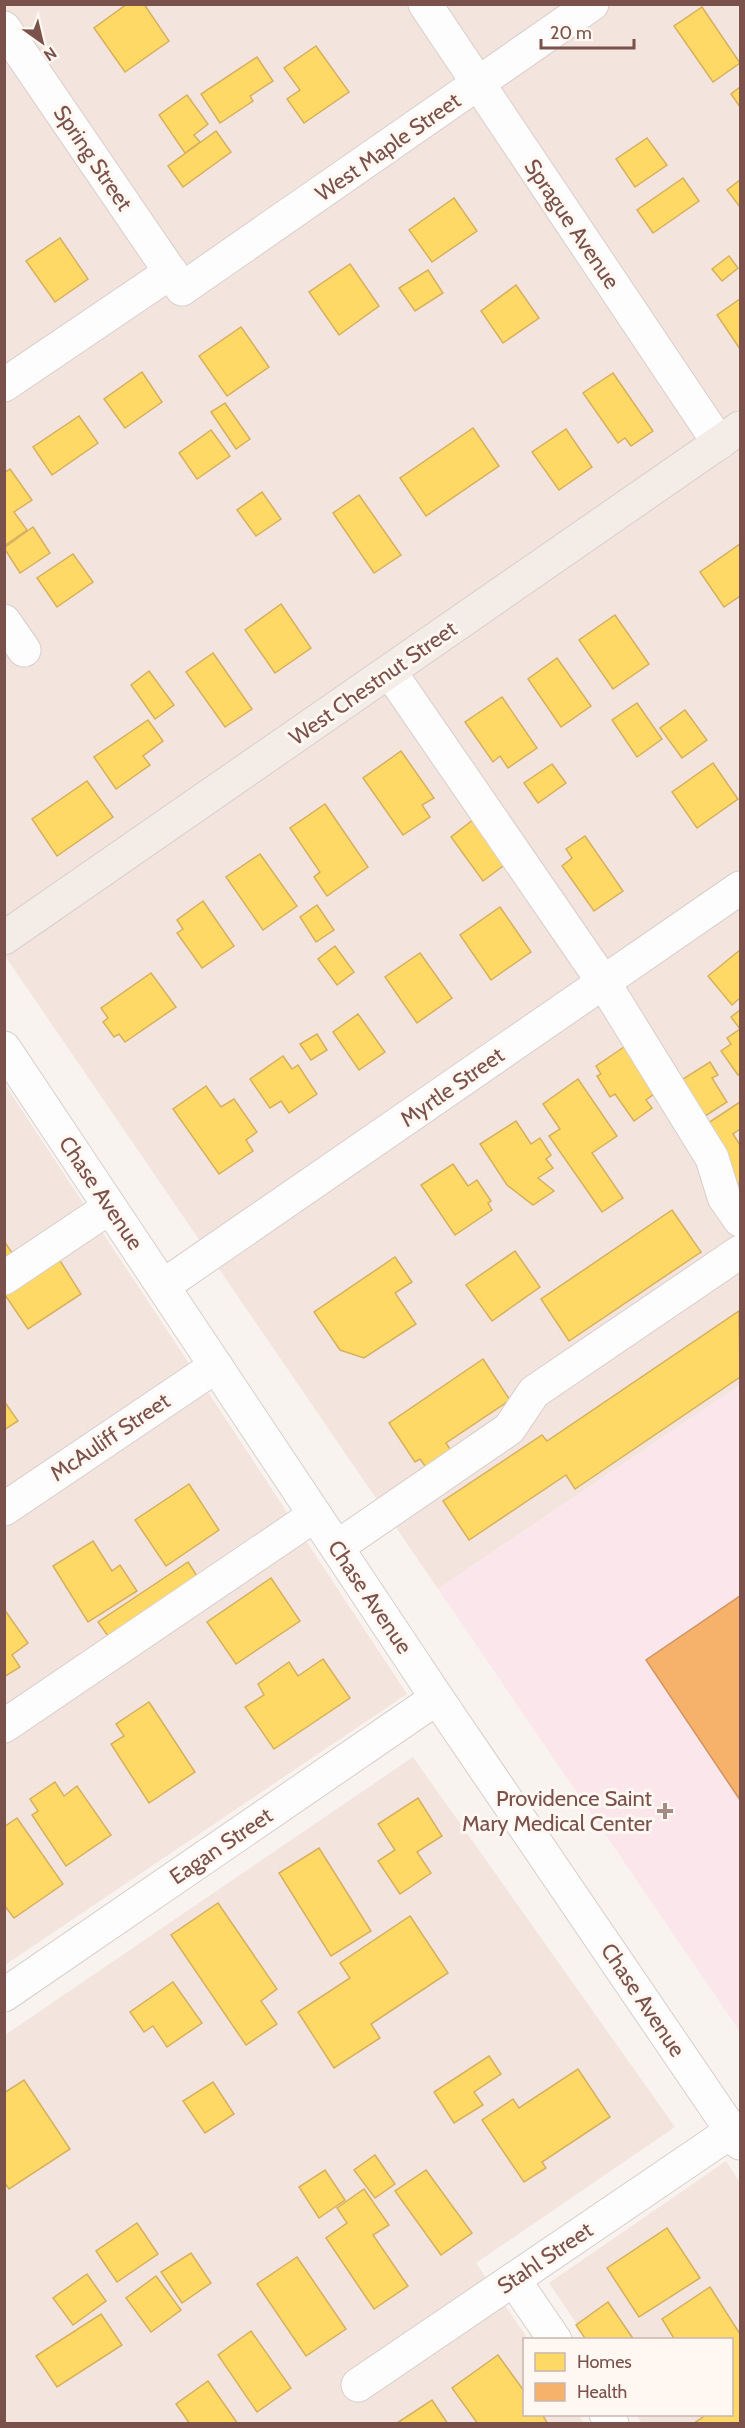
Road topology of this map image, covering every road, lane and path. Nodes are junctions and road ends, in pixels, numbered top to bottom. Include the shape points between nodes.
1 (425, 4) edge
2 (592, 4) edge
3 (4, 28) edge
4 (478, 84) junction
5 (177, 281) junction
6 (4, 385) edge
7 (730, 436) edge
8 (4, 621) edge
9 (24, 650) dead end
10 (390, 672) junction
11 (741, 888) edge
12 (4, 938) edge
13 (604, 982) junction
14 (4, 1048) edge
15 (110, 1207) junction
16 (741, 1220) edge
17 (741, 1252) edge
18 (4, 1278) edge
19 (163, 1286) junction
20 (216, 1366) junction
21 (4, 1509) edge
22 (315, 1515) junction
23 (337, 1547) junction
24 (437, 1698) junction
25 (4, 1726) edge
26 (4, 1995) edge
27 (736, 2137) edge
28 (514, 2280) junction
29 (554, 2338) edge
30 (358, 2385) dead end

1 - 4 street, Sprague Avenue
2 - 4 street, West Maple Street
3 - 5 street, Spring Street
4 - 5 street, West Maple Street
4 - 7 street, Sprague Avenue
5 - 6 street, West Maple Street
7 - 10 main road, West Chestnut Street
8 - 9 street
10 - 12 main road, West Chestnut Street
10 - 13 street
11 - 13 street, Myrtle Street
13 - 16 street via 712,1158 724,1197
13 - 19 street, Myrtle Street
14 - 15 street, Chase Avenue
15 - 18 street
15 - 19 street, Chase Avenue
17 - 23 street via 534,1392 509,1429
19 - 20 street, Chase Avenue
20 - 21 street, McAuliff Street
20 - 22 street, Chase Avenue
22 - 23 street, Chase Avenue
22 - 25 street
23 - 24 street, Chase Avenue
24 - 26 street, Eagan Street
24 - 27 street, Chase Avenue
27 - 28 street, Stahl Street
28 - 29 street
28 - 30 street, Stahl Street

